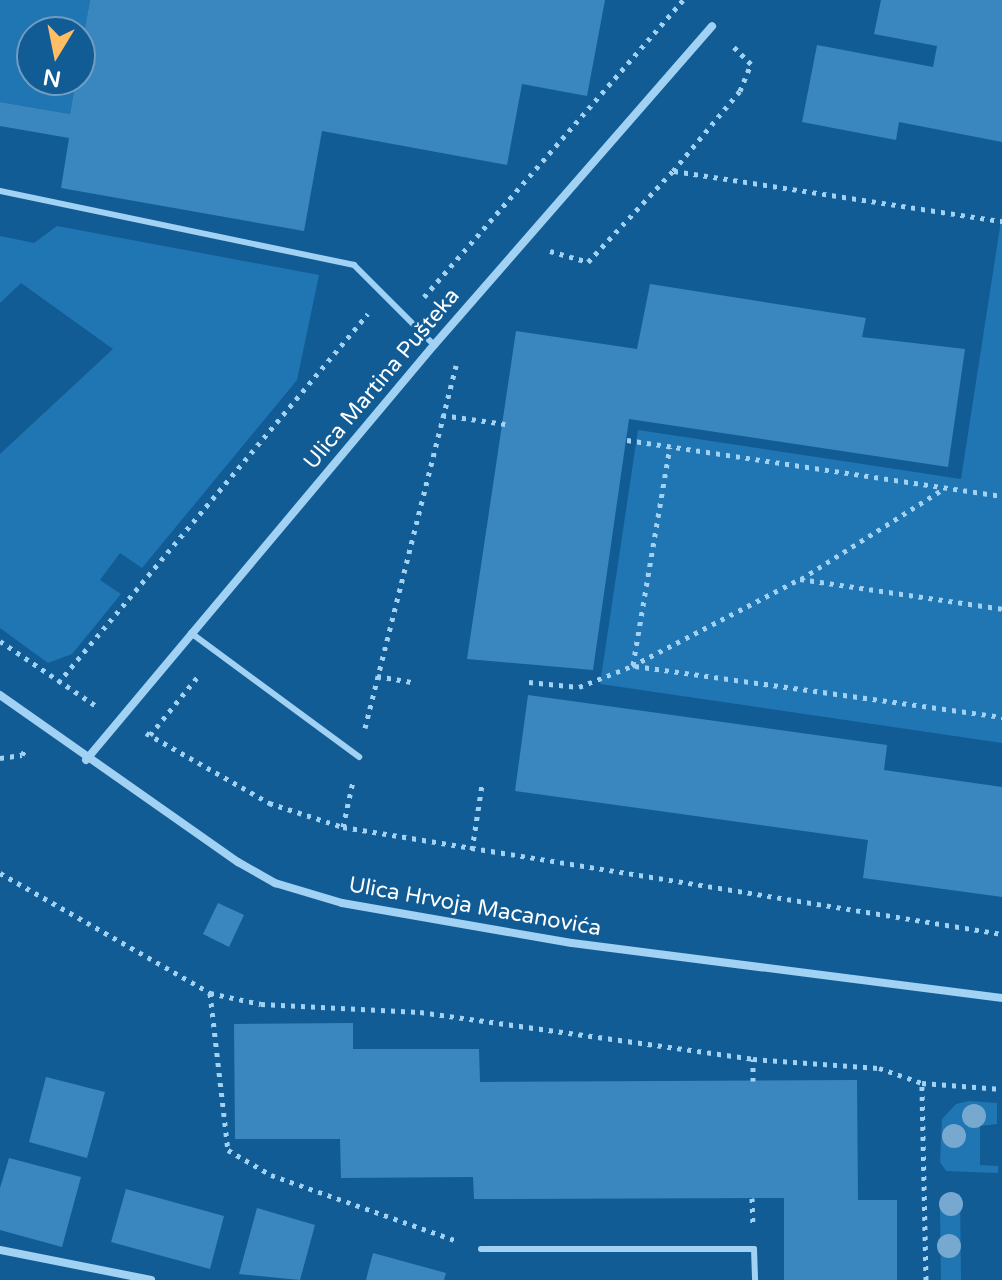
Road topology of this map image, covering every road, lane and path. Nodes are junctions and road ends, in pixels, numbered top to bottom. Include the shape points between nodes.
1 (683, 0) edge
2 (712, 26) joint
3 (673, 171) junction
4 (0, 191) edge
5 (1002, 221) edge
6 (537, 263) dead end
7 (404, 319) junction
8 (434, 345) junction
9 (457, 360) dead end
10 (442, 415) junction
11 (505, 424) dead end
12 (627, 440) dead end
13 (670, 447) junction
14 (945, 487) junction
15 (1002, 496) edge
16 (800, 579) junction
17 (1002, 609) edge
18 (191, 633) junction
19 (0, 641) edge
20 (632, 666) junction
21 (377, 676) junction
22 (411, 682) dead end
23 (529, 682) dead end
24 (58, 683) junction
25 (0, 695) edge
26 (1002, 717) edge
27 (122, 719) junction
28 (359, 757) junction
29 (86, 760) junction
30 (482, 785) dead end
31 (343, 827) junction
32 (472, 850) junction
33 (0, 873) edge
34 (1002, 934) edge
35 (210, 993) junction
36 (1002, 998) edge
37 (753, 1059) junction
38 (753, 1081) dead end
39 (922, 1083) junction
40 (1002, 1089) edge
41 (481, 1249) joint
42 (0, 1250) edge
43 (151, 1280) edge
44 (755, 1280) edge
45 (926, 1280) edge

1 - 7 path
2 - 3 path via 751,64 740,91
2 - 8 street, Ulica Martina Pušteka
3 - 5 path
3 - 6 path via 588,262 547,251
4 - 7 lane via 354,265
7 - 8 lane
7 - 24 path via 367,314 350,329
8 - 18 street, Ulica Martina Pušteka
9 - 10 path
10 - 11 path
10 - 21 path
12 - 13 path
13 - 14 path
13 - 20 path
14 - 15 path
14 - 16 path
16 - 17 path
16 - 20 path
18 - 27 street, Ulica Martina Pušteka
18 - 28 lane
19 - 24 path
20 - 23 path via 579,687
20 - 26 path
21 - 22 path
21 - 28 path
24 - 27 path
25 - 29 street, Ulica Hrvoja Macanovića
27 - 29 street, Ulica Martina Pušteka
27 - 31 path via 269,803
28 - 31 path
29 - 36 street, Ulica Hrvoja Macanovića via 275,883 342,903 572,943
30 - 32 path
31 - 32 path
32 - 34 path
33 - 35 path
35 - 37 path via 261,1004 420,1012
35 - 41 path via 228,1150 271,1175
37 - 38 path
37 - 39 path via 879,1068
39 - 40 path
39 - 45 path
41 - 44 lane via 754,1249
42 - 43 street

